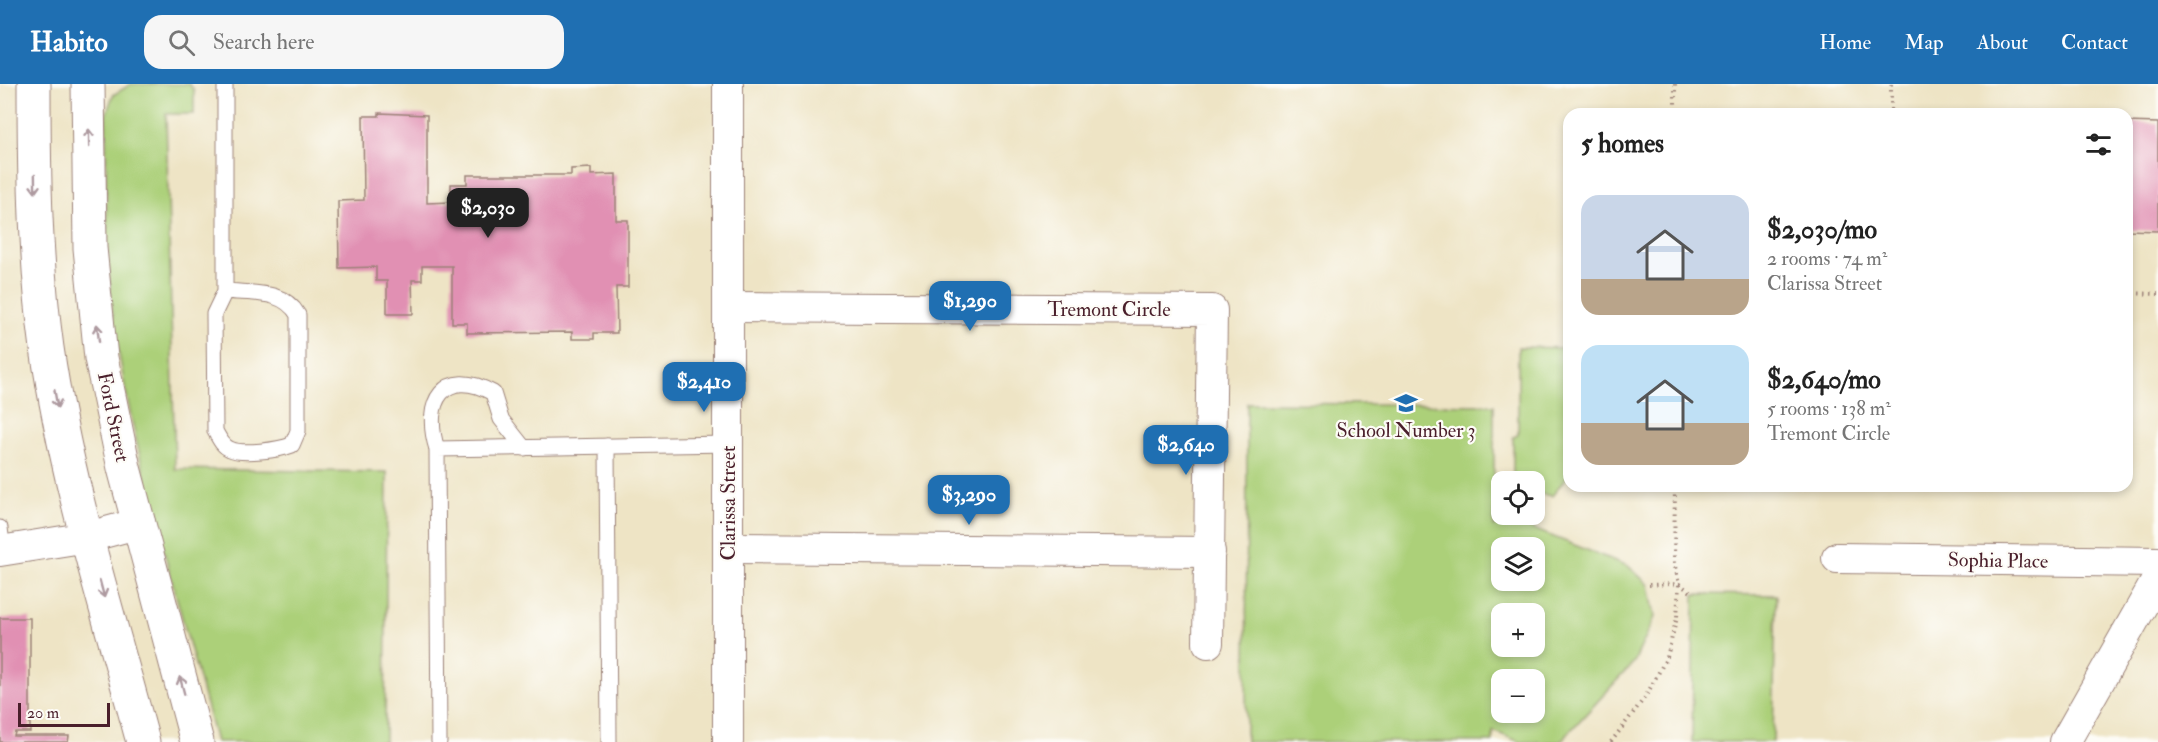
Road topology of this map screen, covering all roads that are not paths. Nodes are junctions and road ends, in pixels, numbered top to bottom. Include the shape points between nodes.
1 (34, 84) edge
2 (88, 84) edge
3 (225, 84) edge
4 (728, 84) edge
5 (225, 291) junction
6 (728, 307) junction
7 (728, 444) junction
8 (607, 446) junction
9 (437, 448) junction
10 (524, 448) junction
11 (140, 523) junction
12 (88, 537) junction
13 (1, 543) edge
14 (728, 548) junction
15 (1210, 552) junction
16 (1838, 558) dead end
17 (2158, 562) edge
18 (2158, 578) edge
19 (1208, 644) dead end
20 (142, 742) edge
21 (197, 742) edge
22 (439, 742) edge
23 (609, 742) edge
24 (728, 742) edge
25 (2065, 742) edge

1 -> 12 main road via 40,292 57,405
11 -> 2 main road, Ford Street via 112,413 94,304
3 - 5 lane
4 - 6 street, Clarissa Street
5 - 5 lane via 214,314 215,431 232,451 280,450 292,445 298,431 298,315 291,303 278,296
6 - 7 street, Clarissa Street
6 - 15 street, Tremont Circle via 1212,310
7 - 8 lane
7 - 14 street, Clarissa Street
8 - 10 lane
8 - 23 lane
9 - 10 lane
9 - 10 lane via 431,430 435,399 459,382 474,383 493,393 501,419
9 - 22 lane
11 - 12 street
21 -> 11 main road, Ford Street
12 - 13 street
12 -> 20 main road
14 - 15 street
14 - 24 street, Clarissa Street
15 - 19 street, Tremont Circle
16 - 17 street, Sophia Place
18 - 25 street

